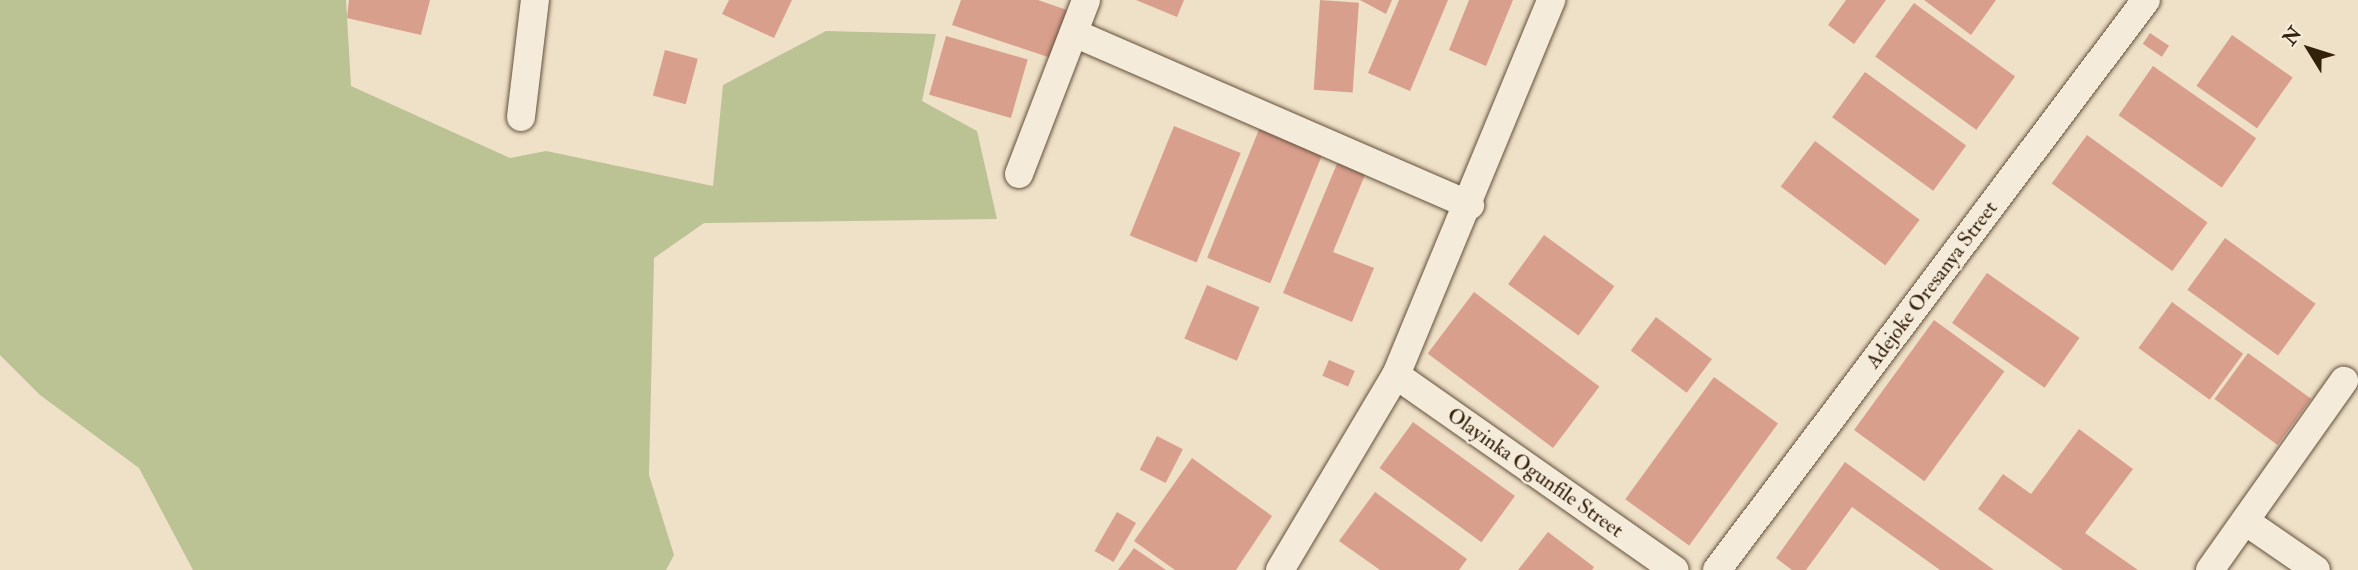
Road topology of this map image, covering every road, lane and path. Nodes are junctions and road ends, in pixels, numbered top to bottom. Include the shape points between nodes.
1 (535, 0) edge
2 (1086, 0) edge
3 (1551, 0) edge
4 (2146, 0) edge
5 (1074, 33) junction
6 (521, 117) dead end
7 (1019, 174) dead end
8 (1470, 205) junction
9 (1396, 375) junction
10 (2344, 381) dead end
11 (2245, 521) junction
12 (1280, 570) edge
13 (1674, 570) edge
14 (1717, 570) edge
15 (2210, 570) edge
16 (2316, 570) edge

1 - 6 street
2 - 5 street
3 - 8 street
4 - 14 street, Adejoke Oresanya Street
5 - 7 street
5 - 8 street
8 - 9 street
9 - 12 street
9 - 13 street, Olayinka Ogunfile Street
10 - 11 street
11 - 15 street
11 - 16 street

